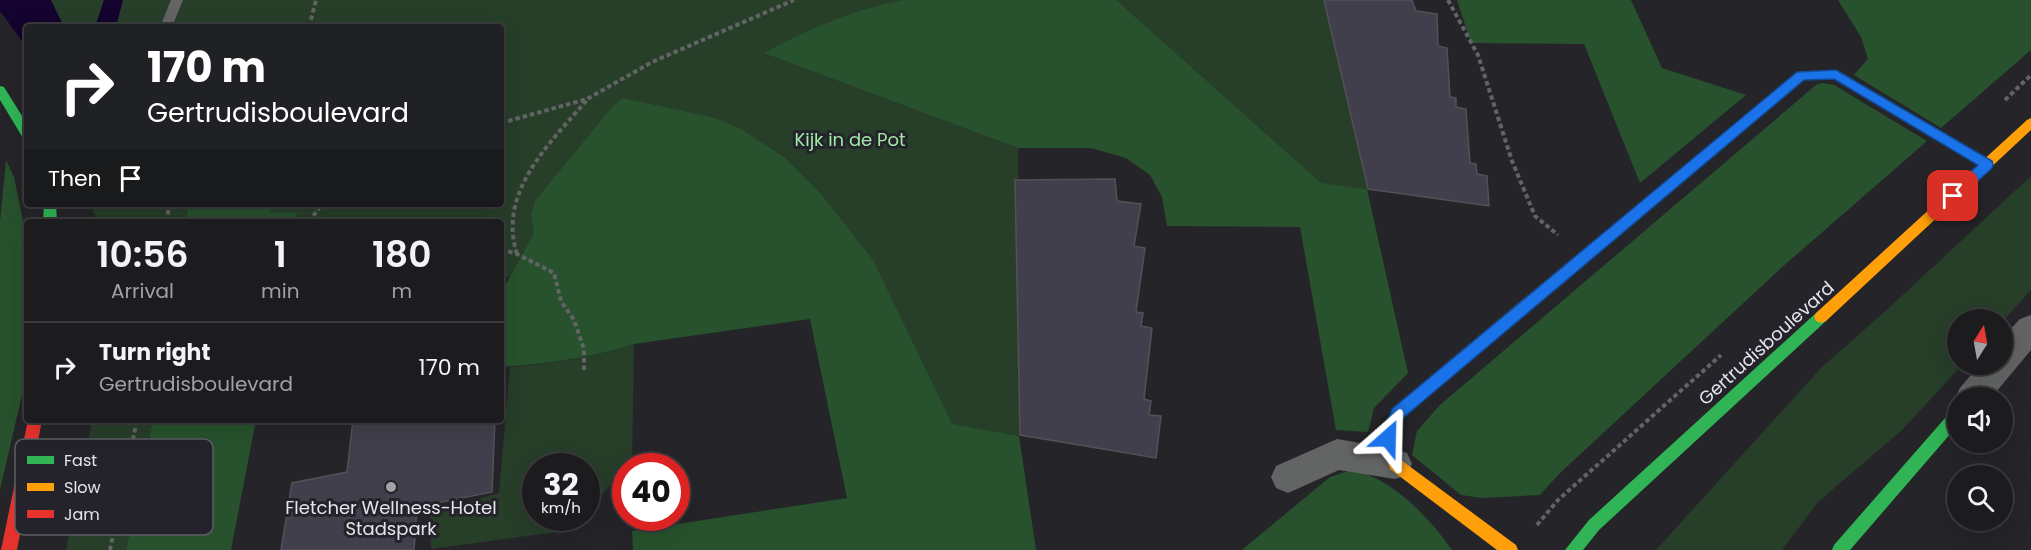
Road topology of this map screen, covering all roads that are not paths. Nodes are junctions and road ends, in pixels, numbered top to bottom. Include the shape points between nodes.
1 (177, 0) edge
2 (167, 24) edge
3 (0, 90) edge
4 (2031, 123) edge
5 (24, 130) edge
6 (1987, 165) junction
7 (2031, 328) edge
8 (2013, 349) edge
9 (1991, 375) edge
10 (1980, 387) edge
11 (34, 423) edge
12 (1947, 427) edge
13 (31, 439) edge
14 (1395, 464) junction
15 (1288, 477) dead end
16 (15, 520) edge
17 (9, 550) edge
18 (1510, 550) edge
19 (1573, 550) edge
20 (1840, 550) edge

1 - 2 lane
3 - 5 street
4 - 6 street, Gertrudisboulevard
6 - 14 street via 1836,74 1801,75 1398,413 1388,438
6 - 19 street, Gertrudisboulevard via 1594,525
7 - 8 street
9 - 10 street
11 - 13 street
12 - 20 street
14 - 15 street via 1337,454
14 - 18 street
16 - 17 street

